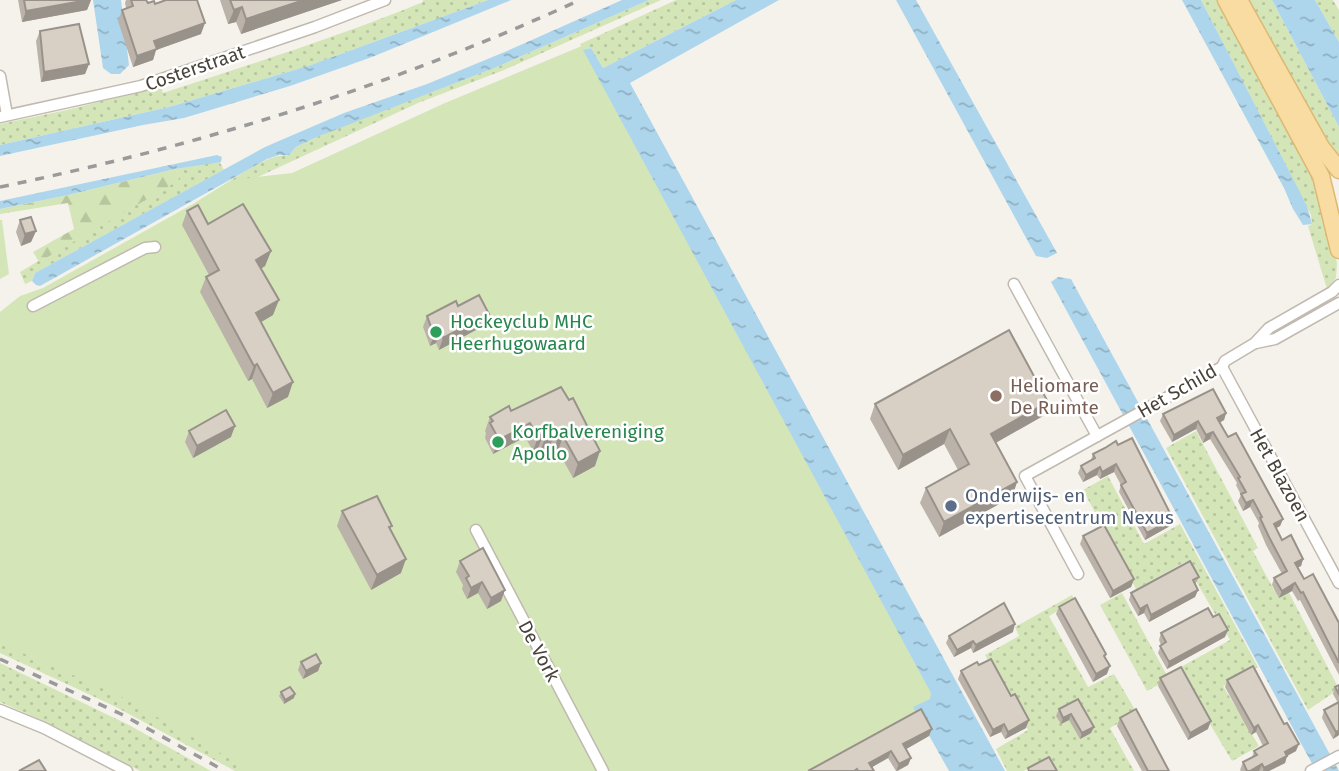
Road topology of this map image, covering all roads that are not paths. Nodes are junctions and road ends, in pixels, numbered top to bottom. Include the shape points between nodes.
1 (385, 0) edge
2 (1226, 0) edge
3 (1240, 0) edge
4 (0, 76) edge
5 (3, 116) edge
6 (1339, 170) edge
7 (155, 247) dead end
8 (1339, 250) edge
9 (1014, 284) dead end
10 (1339, 285) edge
11 (1339, 303) edge
12 (33, 306) dead end
13 (1255, 343) junction
14 (1222, 367) junction
15 (1097, 436) junction
16 (475, 530) dead end
17 (1078, 574) dead end
18 (1339, 583) edge
19 (0, 710) edge
20 (1339, 756) edge
21 (127, 771) edge
22 (603, 771) edge
23 (1311, 771) edge

1 - 5 street, Costerstraat via 141,86
2 - 8 main road via 1321,176
3 - 6 main road via 1321,147
4 - 5 street
7 - 12 street
9 - 15 street
10 - 13 street, Het Schild via 1269,328
11 - 13 street, Het Schild via 1275,339
13 - 14 street, Het Schild
14 - 15 street, Het Schild
14 - 18 street, Het Blazoen
15 - 17 street, Het Schild via 1025,477
16 - 22 street, De Vork
19 - 21 street
20 - 23 street

